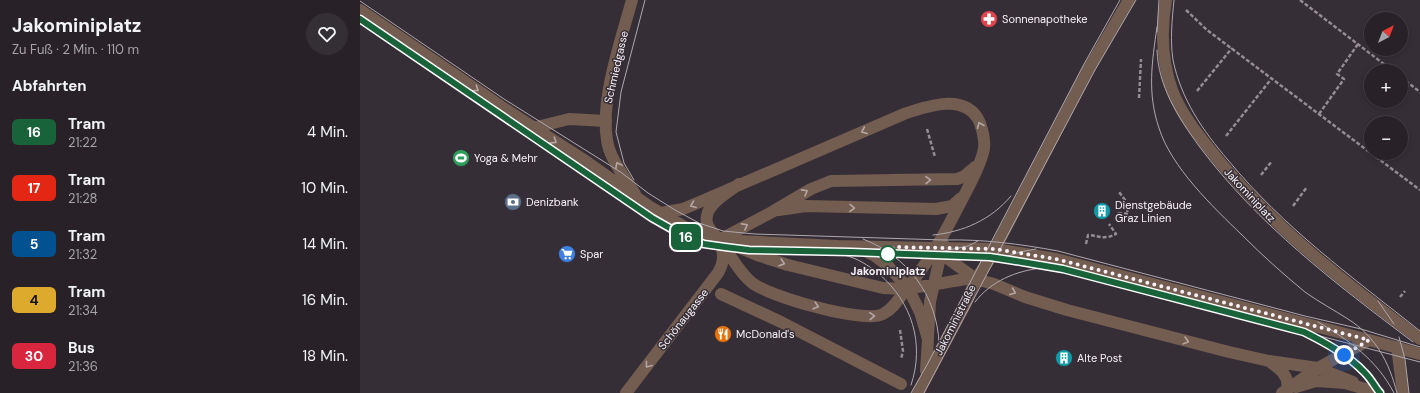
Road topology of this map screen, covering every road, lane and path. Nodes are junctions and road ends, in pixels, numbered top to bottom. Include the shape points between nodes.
1 (632, 0) edge
2 (1129, 0) edge
3 (1166, 0) edge
4 (1300, 0) edge
5 (1187, 4) dead end
6 (360, 10) edge
7 (1358, 44) junction
8 (1232, 48) junction
9 (1384, 64) edge
10 (1272, 78) junction
11 (1408, 83) edge
12 (1420, 92) edge
13 (1195, 93) dead end
14 (1319, 114) junction
15 (606, 121) junction
16 (533, 128) junction
17 (927, 128) dead end
18 (1224, 138) dead end
19 (1272, 161) dead end
20 (979, 162) junction
21 (938, 164) dead end
22 (1258, 178) dead end
23 (739, 184) junction
24 (1307, 187) dead end
25 (1420, 190) edge
26 (1119, 192) dead end
27 (964, 195) junction
28 (638, 199) junction
29 (1289, 211) dead end
30 (772, 212) junction
31 (661, 213) junction
32 (1118, 213) dead end
33 (1109, 224) dead end
34 (719, 240) junction
35 (856, 246) junction
36 (940, 249) junction
37 (995, 249) junction
38 (1084, 250) dead end
39 (737, 265) junction
40 (722, 266) junction
41 (976, 279) junction
42 (933, 285) junction
43 (908, 288) junction
44 (721, 294) dead end
45 (900, 330) dead end
46 (1420, 339) edge
47 (928, 340) junction
48 (1369, 340) junction
49 (1397, 347) junction
50 (1420, 354) edge
51 (1269, 361) junction
52 (1318, 368) junction
53 (925, 379) junction
54 (898, 382) joint
55 (1345, 383) junction
56 (1285, 391) edge
57 (626, 393) edge
58 (918, 393) edge
59 (1358, 393) edge
60 (1379, 393) edge
61 (1403, 393) edge

1 - 15 street, Schmiedgasse via 612,72
2 - 37 street via 1088,70
3 - 46 street, Jakominiplatz via 1163,31 1165,63 1172,90 1186,117 1209,149 1281,227
4 - 7 path
5 - 8 path via 1186,9 1207,30
6 -> 16 street
7 - 9 path
7 - 14 path via 1337,74 1344,79
8 - 10 path
8 - 13 path
10 - 14 path
10 - 18 path
11 - 12 path
14 - 25 path
15 - 16 street via 569,119
28 -> 15 street, Schmiedgasse via 610,152
16 -> 28 street via 584,160
17 - 21 path
19 - 22 path, Jakominiplatz
20 -> 23 street via 984,152 984,140 978,120 963,107 940,104 904,114
20 - 27 street
30 -> 20 street via 811,188 831,182 957,179
23 -> 31 street via 683,209
23 - 34 street via 708,211 707,226
24 - 29 path, Jakominiplatz
26 - 32 path via 1128,214
30 -> 27 street via 806,206 936,209 952,206
27 - 36 street
28 - 31 street
34 -> 30 street
31 - 34 street via 690,230
33 - 38 path via 1116,234 1099,238 1088,234
34 - 35 street
34 - 39 street
34 - 40 street via 724,253
34 -> 43 street via 757,256 788,265 883,288
35 - 36 street
35 - 43 street via 875,256
36 - 37 street
36 - 41 street via 944,256
36 - 42 street
36 - 43 street
37 - 41 street, Jakoministraße
37 - 48 street via 1056,259
39 - 40 street
39 -> 43 street via 758,287 833,312 871,317 883,314 892,308
40 -> 57 street, Schönaugasse
41 - 42 street
41 -> 51 street via 1075,312
41 - 53 street, Jakoministraße
42 - 43 street
42 - 47 street
43 - 47 street via 920,312
44 - 54 street
45 - 54 path via 903,351
47 - 53 street
48 - 49 street
48 - 52 street
49 - 50 street
49 - 61 street
51 - 52 street
51 - 56 street via 1287,379
52 - 56 street
52 - 60 street
53 - 58 street, Jakoministraße
55 - 56 street via 1316,381
55 - 59 street
55 - 60 street

